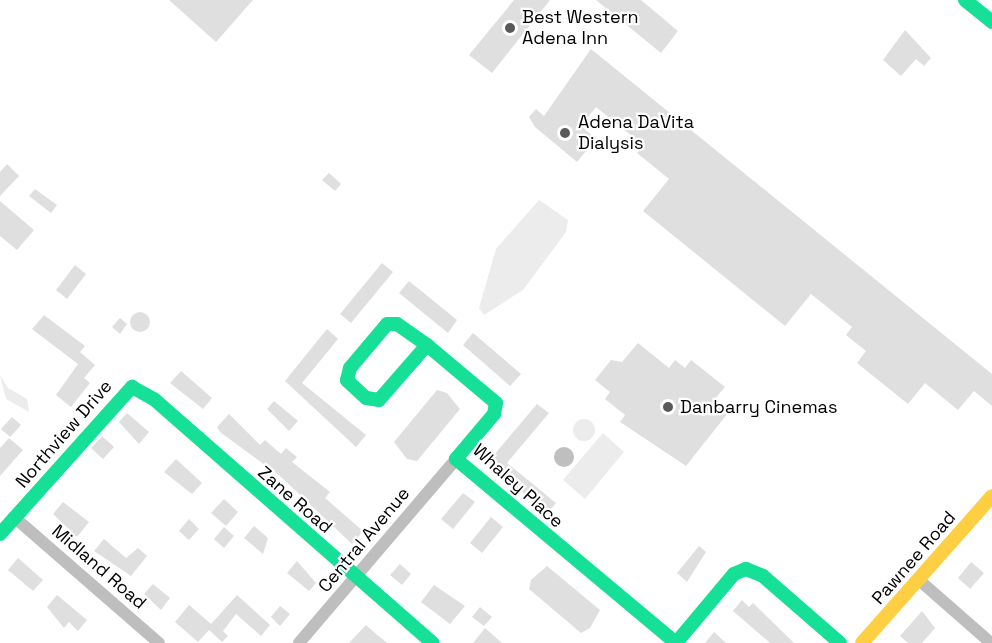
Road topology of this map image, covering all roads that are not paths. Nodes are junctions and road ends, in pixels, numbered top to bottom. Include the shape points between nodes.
1 (965, 0) edge
2 (992, 22) edge
3 (427, 345) junction
4 (132, 387) joint
5 (456, 459) junction
6 (992, 496) edge
7 (15, 517) junction
8 (0, 534) edge
9 (356, 577) junction
10 (919, 580) junction
11 (159, 643) edge
12 (299, 643) edge
13 (433, 643) edge
14 (676, 643) edge
15 (840, 643) edge
16 (862, 643) edge
17 (991, 643) edge

1 - 2 street
3 - 3 street, Whaley Place via 397,324 387,324 350,368 347,380 366,398 379,400
3 - 5 street, Whaley Place via 496,403 494,414
4 - 7 street, Northview Drive
4 - 9 street, Zane Road
5 - 9 street, Central Avenue
5 - 14 street, Whaley Place
6 - 10 street, Pawnee Road
7 - 8 street, Northview Drive
7 - 11 street, Midland Road
9 - 12 street, Central Avenue
9 - 13 street, Zane Road
10 - 16 street, Pawnee Road
10 - 17 street
14 - 15 street via 734,574 746,569 763,576

